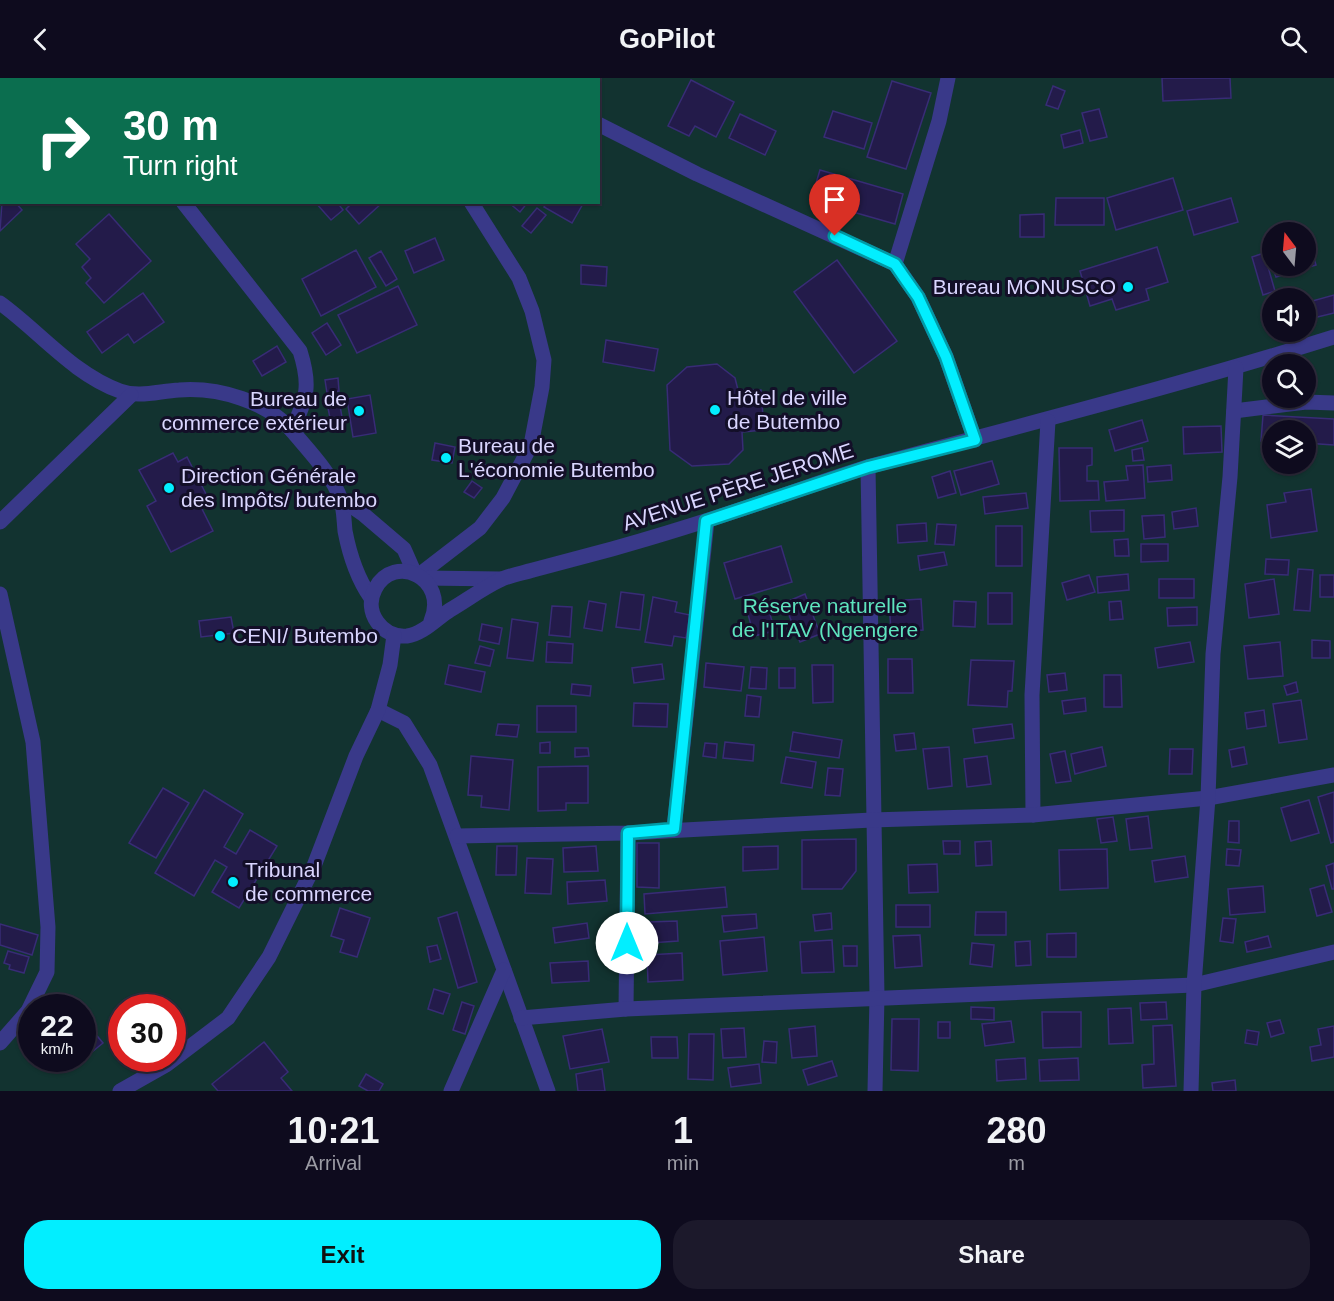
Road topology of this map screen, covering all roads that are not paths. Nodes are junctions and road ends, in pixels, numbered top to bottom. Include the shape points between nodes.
1 (948, 78) edge
2 (600, 125) edge
3 (185, 204) edge
4 (472, 204) edge
5 (895, 264) junction
6 (0, 303) edge
7 (1334, 337) edge
8 (1236, 368) junction
9 (131, 395) junction
10 (1334, 403) edge
11 (1234, 411) junction
12 (1048, 421) junction
13 (292, 430) junction
14 (975, 440) junction
15 (868, 467) junction
16 (341, 499) junction
17 (706, 521) junction
18 (0, 522) edge
19 (419, 576) junction
20 (501, 579) junction
21 (0, 594) edge
22 (372, 598) junction
23 (431, 621) junction
24 (394, 635) junction
25 (378, 710) junction
26 (1334, 775) edge
27 (1208, 798) junction
28 (1033, 815) junction
29 (872, 820) junction
30 (674, 829) junction
31 (628, 833) junction
32 (457, 836) junction
33 (1334, 952) edge
34 (504, 970) junction
35 (1194, 985) junction
36 (877, 996) junction
37 (626, 1009) junction
38 (521, 1018) junction
39 (0, 1043) edge
40 (120, 1091) edge
41 (451, 1091) edge
42 (548, 1091) edge
43 (875, 1091) edge
44 (1191, 1091) edge

1 - 5 street via 939,121
2 - 5 street
3 - 13 street via 300,351 306,370 306,398
4 - 19 street via 519,278 532,311 544,360 542,387 531,445 503,498 480,528
5 - 14 street via 918,297 946,357
6 - 9 street via 91,377
7 - 8 street, AVENUE PÈRE JEROME
8 - 11 street
8 - 12 street, AVENUE PÈRE JEROME
9 - 13 street via 214,390 261,409
9 - 18 street
10 - 11 street via 1306,402
11 - 27 street via 1213,654
12 - 14 street, AVENUE PÈRE JEROME
12 - 28 street via 1032,695
13 - 16 street via 325,471
14 - 15 street, AVENUE PÈRE JEROME
15 - 17 street, AVENUE PÈRE JEROME
15 - 29 street
16 - 19 street via 404,549
16 - 22 street via 358,578
17 - 20 street, AVENUE PÈRE JEROME
17 - 30 street
19 - 20 street
19 - 22 street via 396,572 387,576 374,589
19 - 23 street via 435,593
20 - 23 street
21 - 39 street via 33,742 48,927 46,972 28,1011
22 - 24 street via 378,625
23 - 24 street via 415,634
24 - 25 street
25 - 32 street via 404,723 430,765
25 - 40 street via 314,866 269,957 228,1018 166,1065
26 - 27 street
27 - 28 street
27 - 35 street
28 - 29 street
29 - 30 street
29 - 36 street
30 - 31 street
31 - 32 street
31 - 37 street
32 - 34 street
33 - 35 street
34 - 38 street
34 - 41 street
35 - 36 street
35 - 44 street
36 - 37 street
36 - 43 street
37 - 38 street
38 - 42 street

